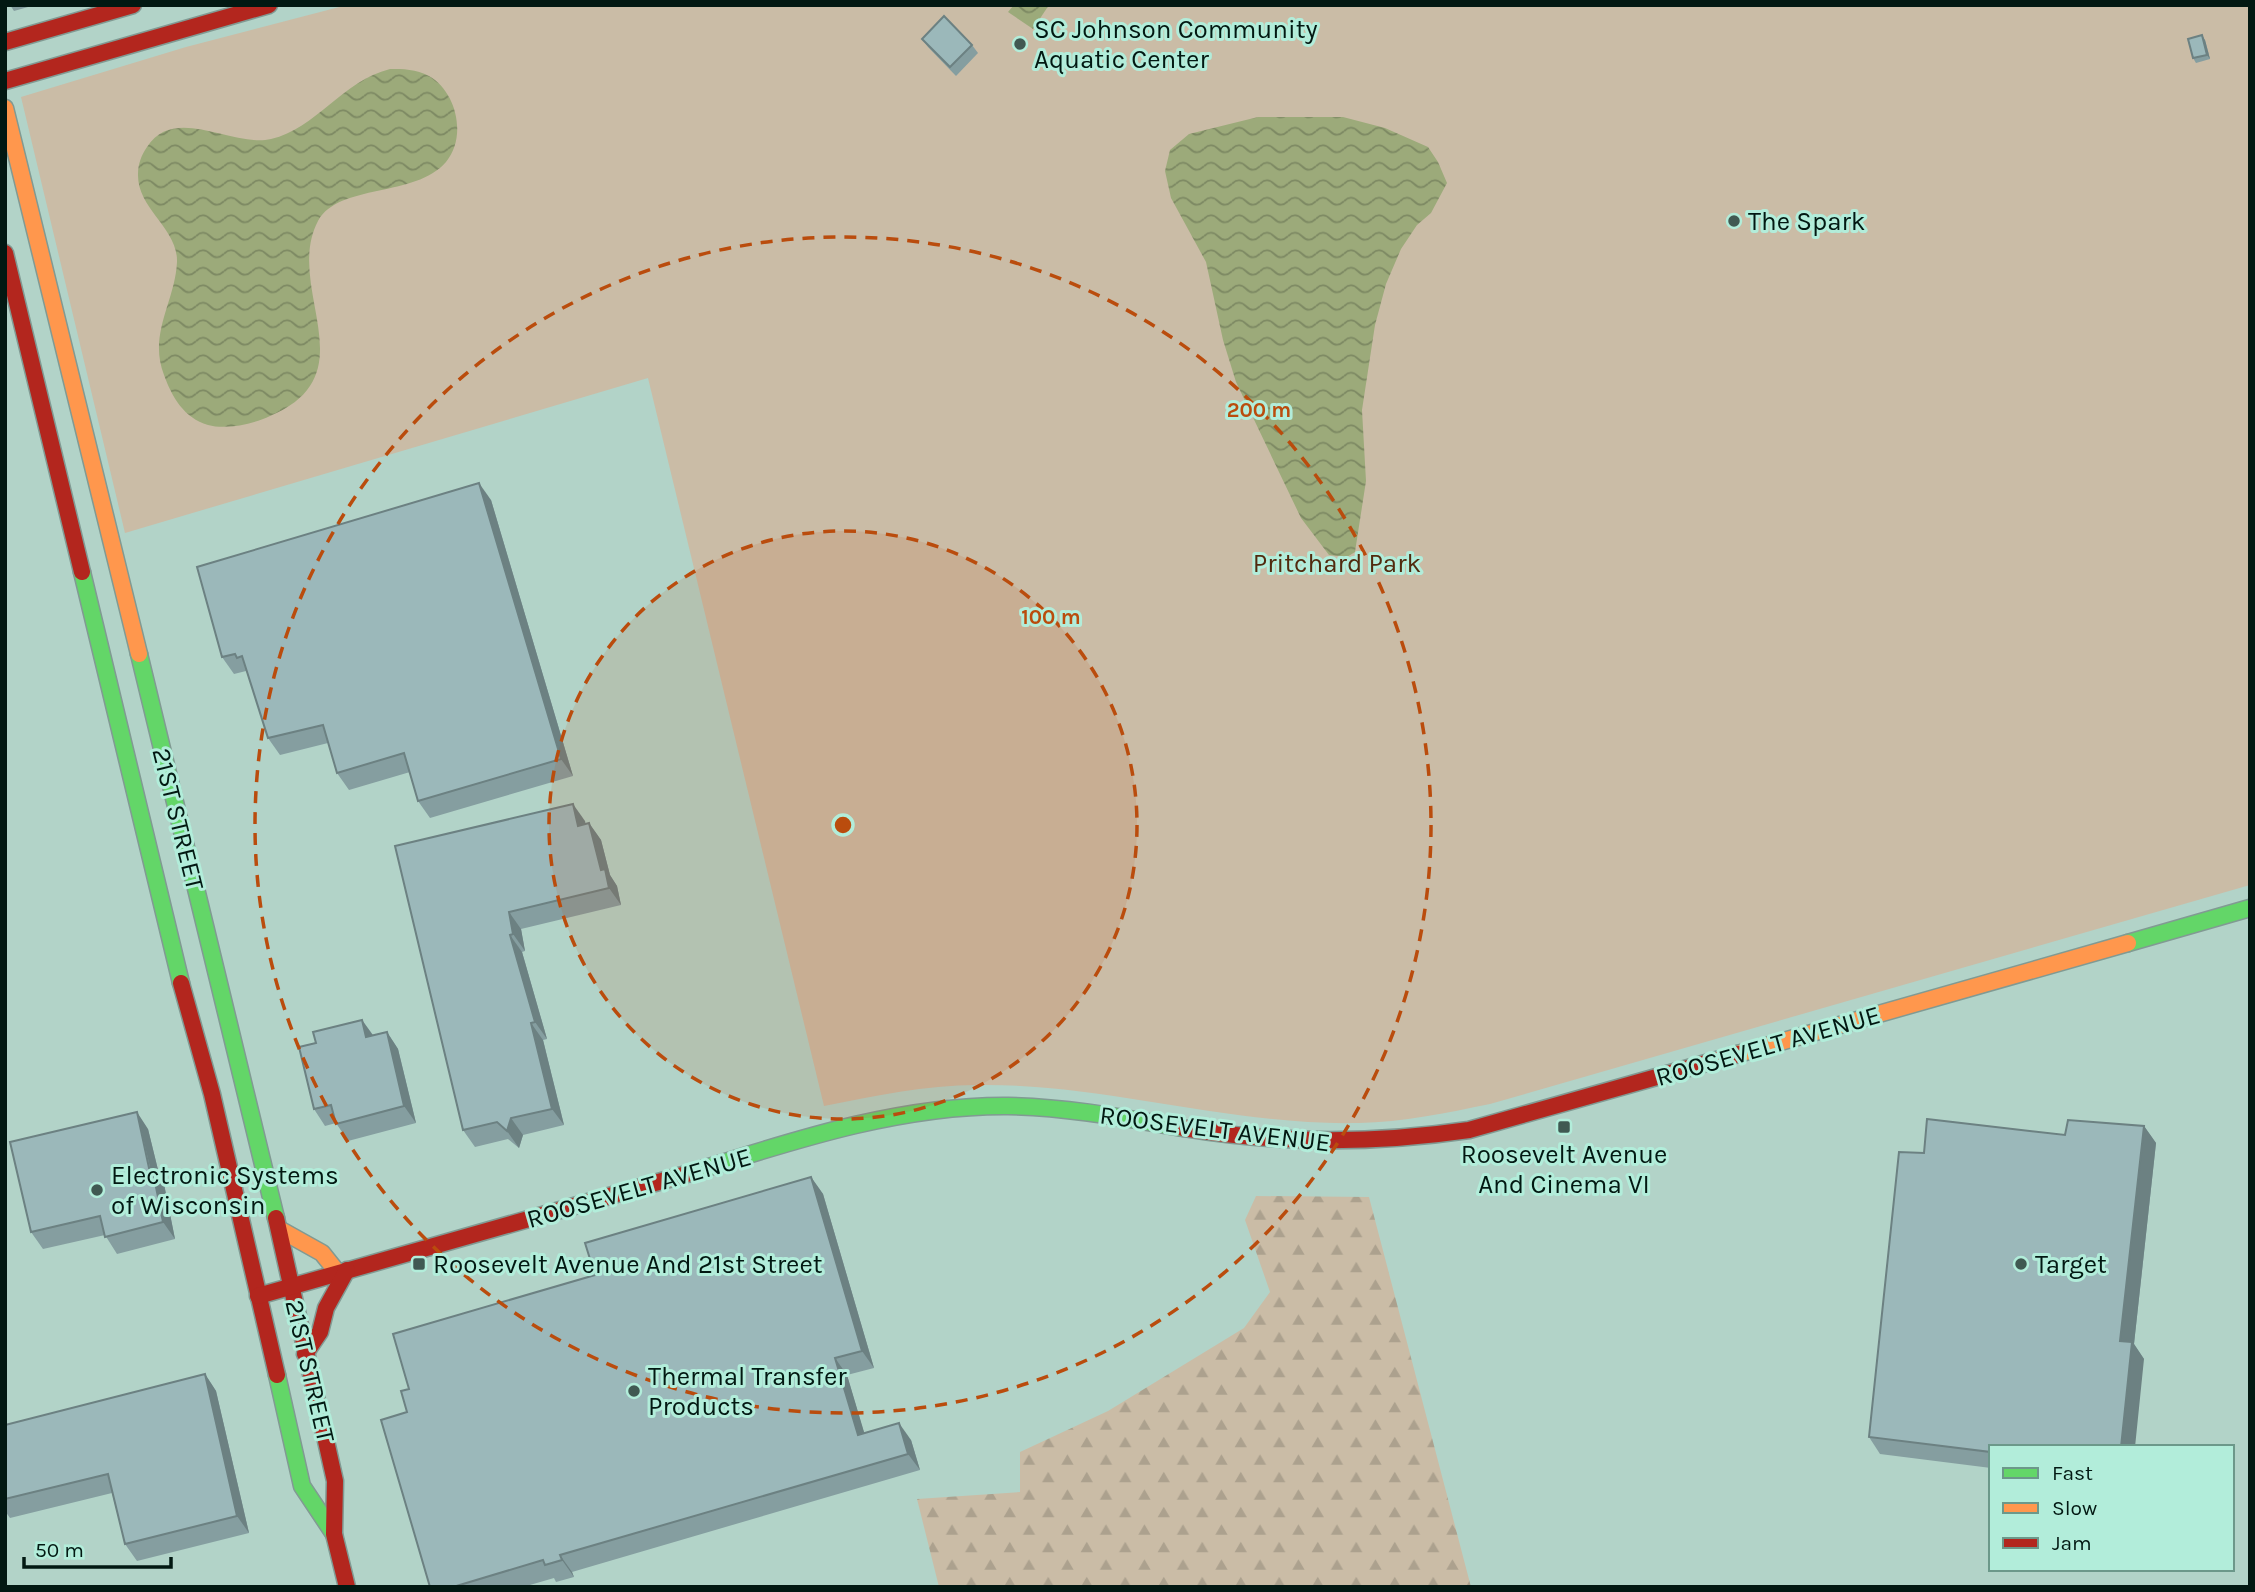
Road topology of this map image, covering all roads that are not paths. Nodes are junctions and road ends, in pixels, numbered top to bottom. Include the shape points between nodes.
1 (133, 5) edge
2 (270, 5) edge
3 (5, 42) edge
4 (5, 81) edge
5 (5, 108) edge
6 (5, 253) edge
7 (2250, 908) edge
8 (279, 1229) junction
9 (342, 1271) junction
10 (291, 1287) junction
11 (258, 1296) junction
12 (305, 1354) junction
13 (334, 1534) junction
14 (347, 1587) edge

1 - 3 street
2 - 4 street
5 - 8 street, 21ST STREET
6 - 11 street, 21ST STREET
7 - 9 street, ROOSEVELT AVENUE via 1469,1130 1353,1144 1294,1142 1028,1107 929,1111 837,1130
8 - 9 street via 322,1253
8 - 10 street, 21ST STREET
9 - 10 street, ROOSEVELT AVENUE
9 - 12 street via 320,1332
10 - 11 street, ROOSEVELT AVENUE
10 - 12 street, 21ST STREET
11 - 13 street, 21ST STREET via 302,1486
12 - 13 street, 21ST STREET via 335,1481
13 - 14 street, 21ST STREET

